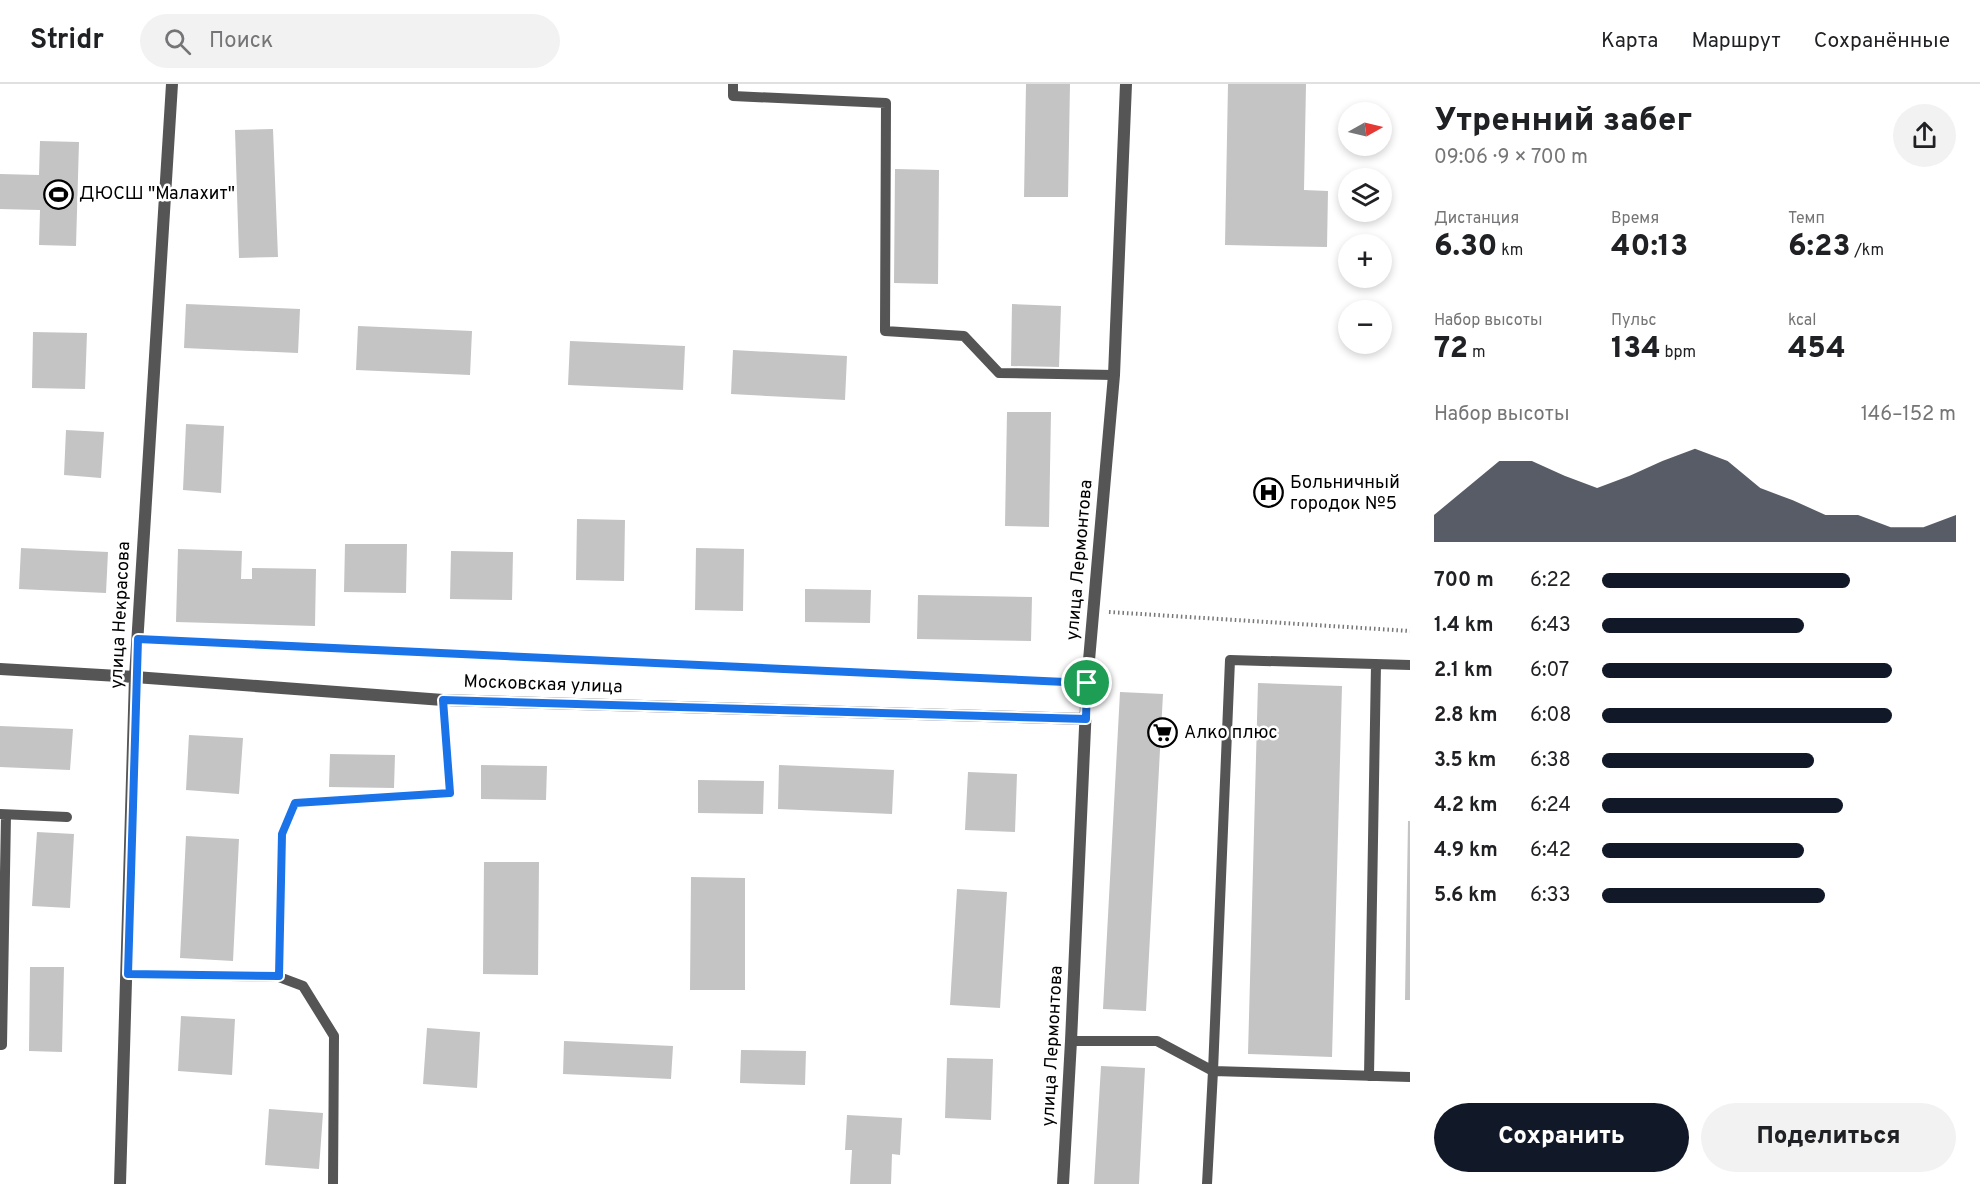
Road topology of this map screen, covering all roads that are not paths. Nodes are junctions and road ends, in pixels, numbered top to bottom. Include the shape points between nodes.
1 (172, 84) edge
2 (733, 84) edge
3 (1126, 84) edge
4 (1114, 375) junction
5 (1376, 664) junction
6 (1410, 665) edge
7 (0, 669) edge
8 (135, 677) junction
9 (443, 700) junction
10 (1086, 719) junction
11 (3, 815) edge
12 (67, 817) dead end
13 (128, 974) junction
14 (279, 976) junction
15 (1071, 1041) junction
16 (0, 1046) edge
17 (1214, 1071) junction
18 (1369, 1076) junction
19 (1410, 1077) edge
20 (120, 1184) edge
21 (333, 1184) edge
22 (1063, 1184) edge
23 (1207, 1184) edge

1 - 8 street, улица Некрасова
2 - 4 lane via 734,96 886,103 885,331 964,336 999,373
3 - 4 street, улица Лермонтова
4 - 10 street, улица Лермонтова
5 - 6 lane
5 - 17 lane via 1230,660
5 - 18 lane
7 - 8 street, Московская улица
8 - 9 street, Московская улица
8 - 13 street, улица Некрасова
9 - 10 street, Московская улица
9 - 14 lane via 450,793 295,803 282,834
10 - 15 street, улица Лермонтова
11 - 12 lane
11 - 16 lane
13 - 14 lane
13 - 20 street, улица Некрасова
14 - 21 lane via 303,986 334,1036
15 - 17 lane via 1157,1041
15 - 22 street, улица Лермонтова
17 - 18 lane
17 - 23 lane
18 - 19 lane

